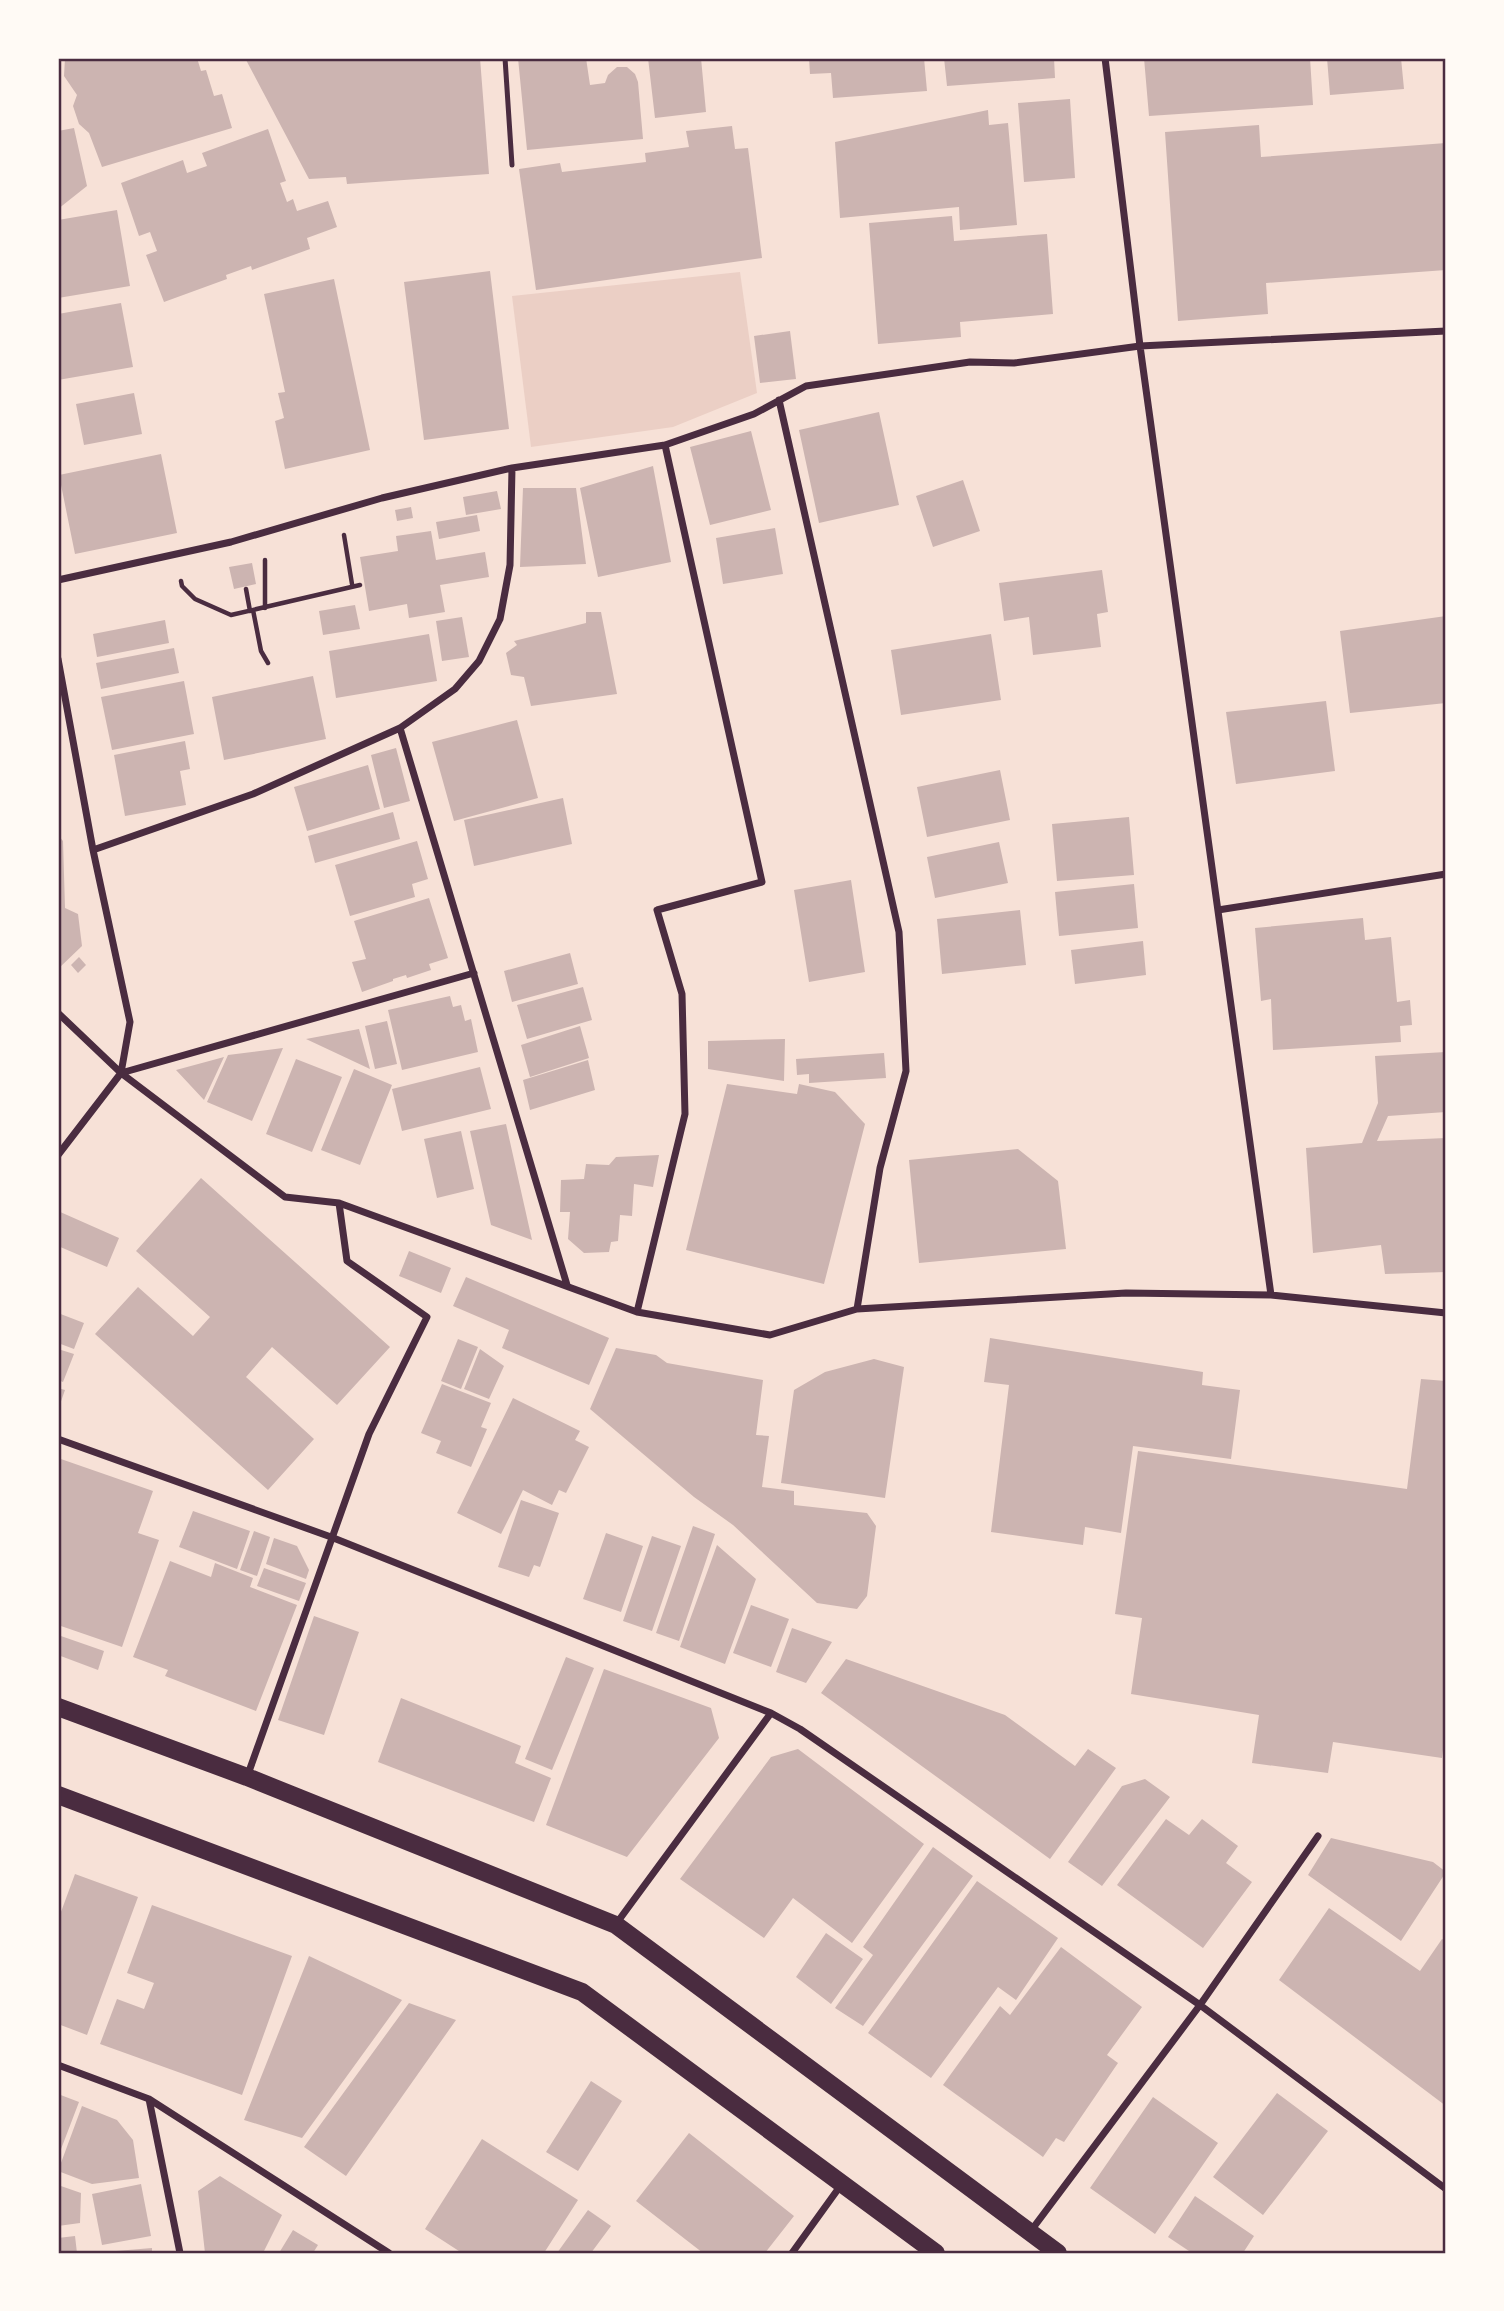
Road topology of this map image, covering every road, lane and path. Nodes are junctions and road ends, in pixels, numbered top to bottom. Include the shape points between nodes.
1 (505, 58) edge
2 (1105, 58) edge
3 (512, 165) dead end
4 (1446, 331) edge
5 (1140, 346) junction
6 (779, 400) junction
7 (665, 445) junction
8 (512, 468) junction
9 (355, 529) dead end
10 (267, 531) junction
11 (58, 580) edge
12 (352, 584) dead end
13 (360, 585) dead end
14 (182, 586) dead end
15 (246, 589) dead end
16 (265, 608) junction
17 (252, 611) junction
18 (58, 659) edge
19 (268, 663) dead end
20 (400, 728) junction
21 (93, 850) junction
22 (1446, 874) edge
23 (1218, 910) junction
24 (474, 973) junction
25 (58, 1013) edge
26 (121, 1073) junction
27 (58, 1155) edge
28 (339, 1203) junction
29 (567, 1285) junction
30 (1270, 1295) junction
31 (858, 1309) junction
32 (637, 1312) junction
33 (1446, 1313) edge
34 (58, 1439) edge
35 (331, 1537) junction
36 (58, 1707) edge
37 (771, 1713) junction
38 (247, 1777) junction
39 (58, 1795) edge
40 (1318, 1836) dead end
41 (616, 1925) junction
42 (1200, 2005) junction
43 (58, 2065) edge
44 (149, 2099) junction
45 (842, 2184) junction
46 (1446, 2189) edge
47 (1029, 2232) junction
48 (180, 2253) edge
49 (389, 2253) edge
50 (792, 2253) edge
51 (936, 2253) edge
52 (1058, 2253) edge

1 - 3 lane
2 - 5 street
4 - 5 street
5 - 6 street via 1014,363 970,362 806,386
5 - 23 street
6 - 7 street via 754,414
6 - 31 street via 899,932 906,1071 880,1168
7 - 8 street
7 - 32 street via 762,882 657,909 682,994 685,1114
8 - 10 street
8 - 20 street via 510,565 500,619 479,661 455,689
9 - 12 path via 343,531
10 - 11 street
10 - 16 path
13 - 16 path
14 - 17 path via 195,599 231,615
15 - 17 path
16 - 17 path
17 - 19 path
18 - 21 street
20 - 21 street via 253,794
20 - 24 street
21 - 26 street via 130,1022
22 - 23 street
23 - 30 street
24 - 26 street
24 - 29 street
25 - 26 street
26 - 27 street
26 - 28 street via 285,1197
28 - 29 street
28 - 35 street via 347,1261 427,1317 369,1434
29 - 32 street
30 - 31 street via 1126,1293
30 - 33 street
31 - 32 street via 770,1335
34 - 35 street
35 - 37 street
35 - 38 street
36 - 38 main road
37 - 41 street
37 - 42 street
38 - 41 main road
39 - 45 main road via 582,1992
40 - 42 street
41 - 47 main road
42 - 46 street
42 - 47 street
43 - 44 street
44 - 48 street
44 - 49 street
45 - 50 street
45 - 51 main road
47 - 52 main road

